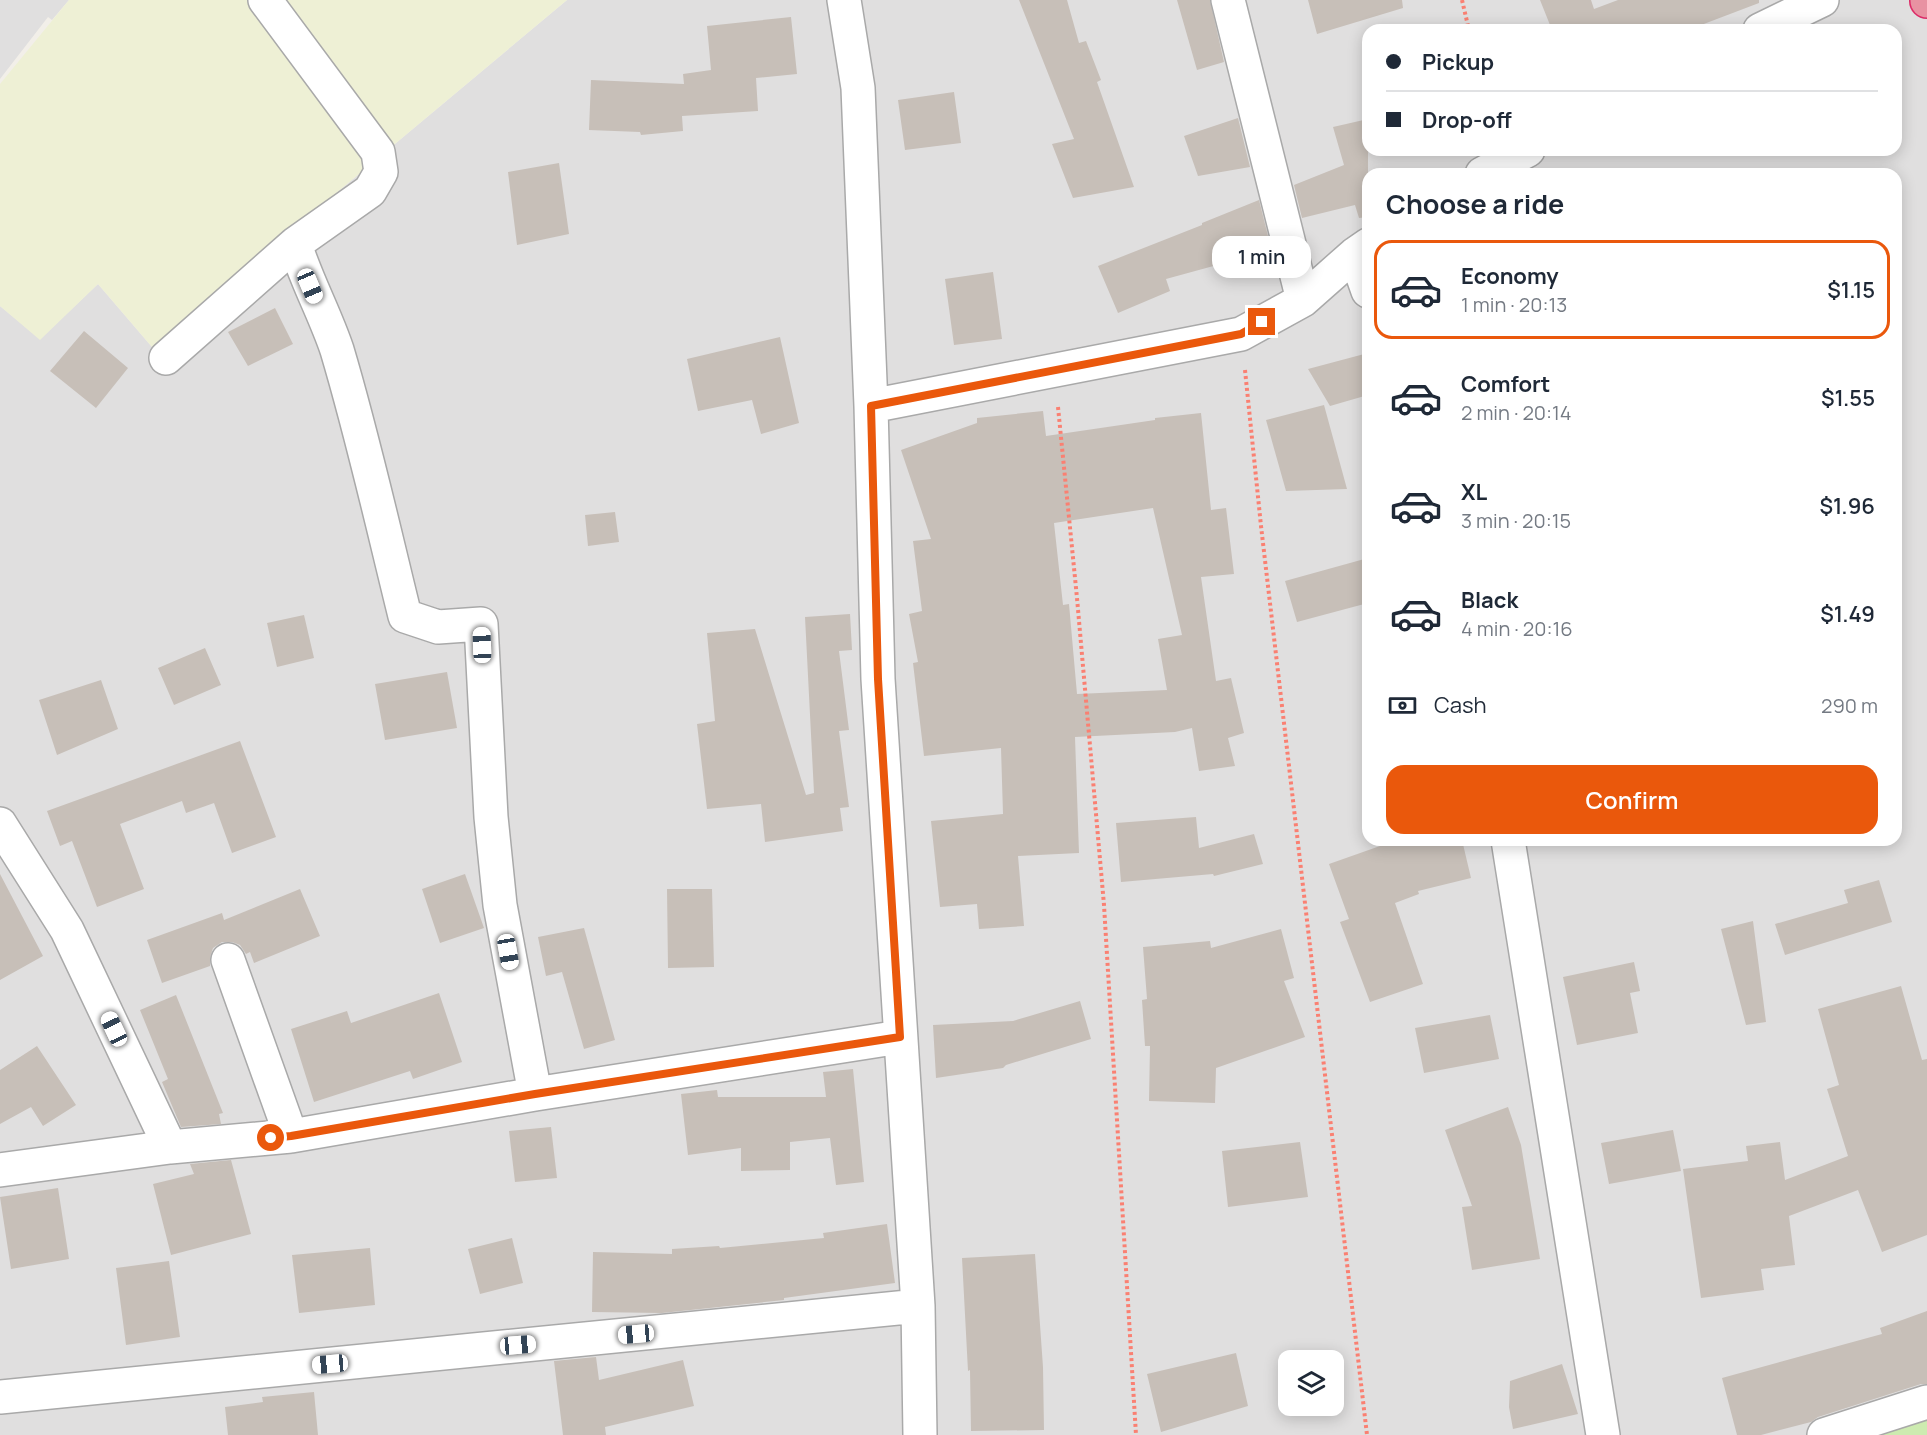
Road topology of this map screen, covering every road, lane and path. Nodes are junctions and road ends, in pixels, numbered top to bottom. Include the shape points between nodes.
1 (265, 0) edge
2 (844, 0) edge
3 (1227, 0) edge
4 (1462, 0) edge
5 (1822, 0) edge
6 (1468, 24) edge
7 (1772, 24) edge
8 (1516, 156) edge
9 (1494, 168) edge
10 (295, 243) junction
11 (1362, 250) edge
12 (1303, 300) junction
13 (1241, 334) junction
14 (166, 358) dead end
15 (1054, 370) junction
16 (871, 406) junction
17 (0, 824) edge
18 (1509, 846) edge
19 (228, 960) dead end
20 (900, 1037) junction
21 (535, 1094) junction
22 (291, 1136) junction
23 (170, 1147) junction
24 (0, 1170) edge
25 (918, 1306) junction
26 (0, 1397) edge
27 (1927, 1402) edge
28 (920, 1435) edge
29 (1136, 1435) edge
30 (1367, 1435) edge
31 (1603, 1435) edge
32 (1824, 1435) edge

1 - 10 street via 378,152 381,172 370,191
2 - 16 street via 858,88
3 - 12 street
4 - 6 path
5 - 7 street
8 - 9 street
10 - 14 street
10 - 21 street via 336,347 405,616 438,627 482,624 491,817 500,905
11 - 12 street
12 - 13 street
13 - 15 street
13 - 30 path
15 - 16 street
15 - 29 path via 1104,905
16 - 20 street via 878,679
17 - 23 street via 67,930
18 - 31 street
19 - 22 street
20 - 21 street
20 - 25 street
21 - 22 street
22 - 23 street
23 - 24 street
25 - 26 street
25 - 28 street
27 - 32 street

